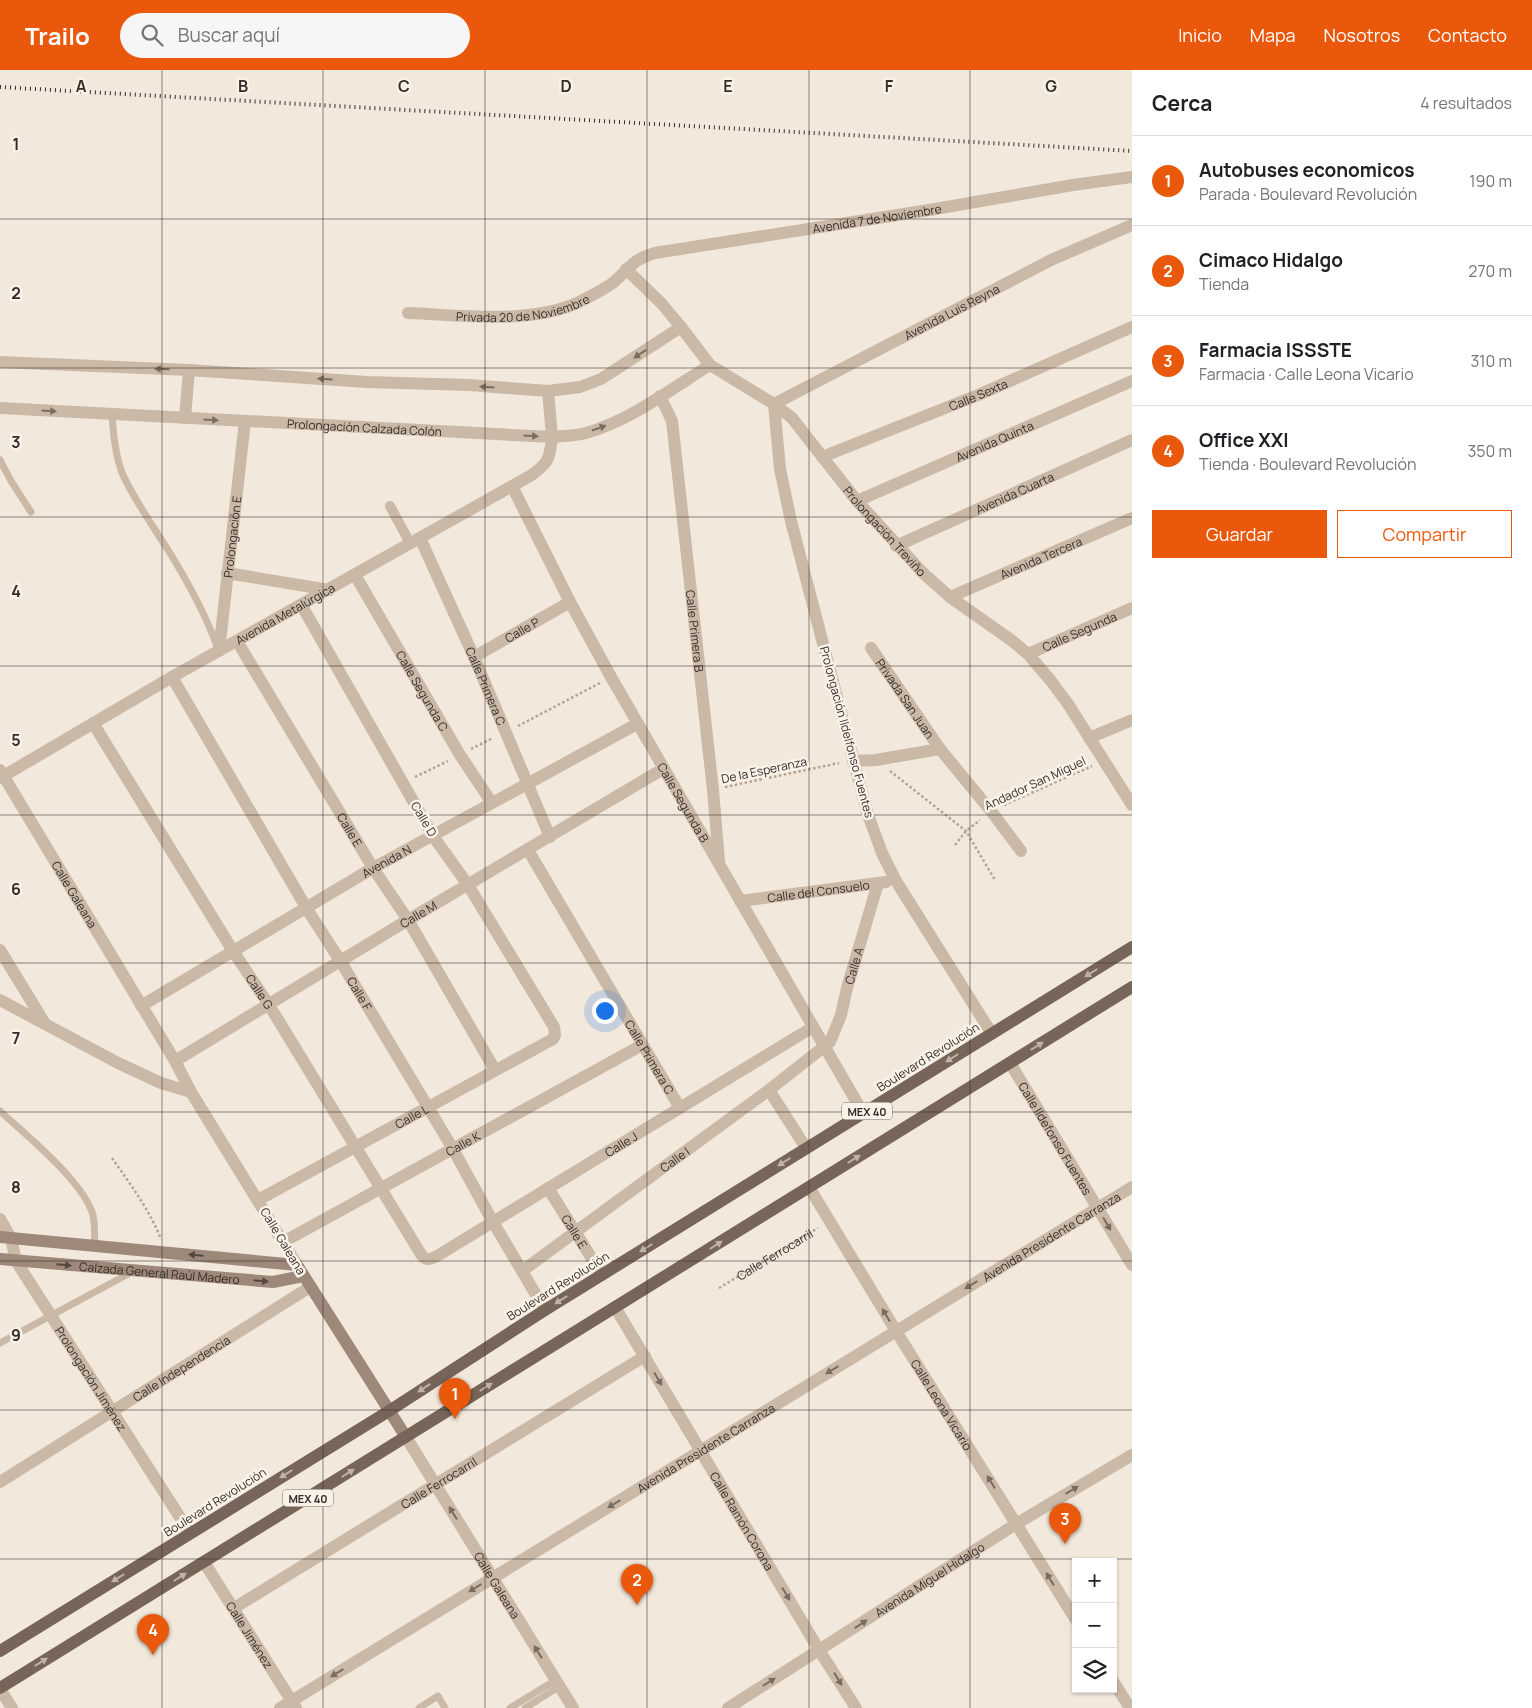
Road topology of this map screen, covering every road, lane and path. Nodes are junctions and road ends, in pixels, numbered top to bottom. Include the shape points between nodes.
1 (1132, 177) edge
2 (1132, 225) edge
3 (626, 269) junction
4 (408, 313) dead end
5 (1132, 327) edge
6 (681, 328) junction
7 (0, 362) edge
8 (710, 365) junction
9 (189, 370) junction
10 (1132, 381) edge
11 (548, 391) junction
12 (660, 396) junction
13 (774, 404) junction
14 (0, 408) edge
15 (112, 414) junction
16 (185, 418) junction
17 (245, 421) junction
18 (552, 437) junction
19 (1132, 440) edge
20 (822, 457) junction
21 (0, 460) edge
22 (512, 486) junction
23 (857, 501) junction
24 (390, 506) dead end
25 (32, 512) dead end
26 (1132, 518) edge
27 (415, 540) junction
28 (896, 546) junction
29 (227, 572) junction
30 (355, 575) junction
31 (329, 590) junction
32 (950, 597) junction
33 (570, 602) junction
34 (302, 606) junction
35 (1132, 608) edge
36 (237, 641) junction
37 (871, 648) dead end
38 (219, 651) junction
39 (1028, 654) junction
40 (474, 657) junction
41 (172, 677) junction
42 (1132, 720) edge
43 (93, 723) junction
44 (637, 724) junction
45 (1089, 738) junction
46 (940, 749) junction
47 (853, 760) junction
48 (876, 760) junction
49 (1104, 761) junction
50 (663, 769) junction
51 (1, 775) edge
52 (528, 784) junction
53 (713, 790) junction
54 (492, 803) junction
55 (1132, 805) edge
56 (991, 811) junction
57 (966, 831) junction
58 (433, 836) junction
59 (550, 837) junction
60 (955, 845) dead end
61 (528, 850) junction
62 (1021, 851) dead end
63 (373, 868) junction
64 (721, 868) junction
65 (995, 880) dead end
66 (896, 881) junction
67 (878, 883) junction
68 (468, 885) junction
69 (740, 901) junction
70 (307, 909) junction
71 (408, 920) junction
72 (1132, 947) edge
73 (0, 950) edge
74 (233, 951) junction
75 (341, 962) junction
76 (1132, 987) edge
77 (0, 1000) edge
78 (269, 1005) junction
79 (141, 1006) junction
80 (44, 1022) junction
81 (554, 1027) joint
82 (813, 1027) junction
83 (992, 1034) junction
84 (642, 1045) junction
85 (824, 1046) junction
86 (175, 1061) junction
87 (1010, 1063) junction
88 (495, 1070) junction
89 (769, 1090) junction
90 (191, 1092) junction
91 (429, 1108) junction
92 (680, 1108) junction
93 (0, 1111) edge
94 (863, 1113) junction
95 (355, 1148) junction
96 (806, 1148) junction
97 (454, 1149) junction
98 (112, 1158) dead end
99 (809, 1187) junction
100 (1132, 1187) edge
101 (548, 1188) junction
102 (380, 1189) junction
103 (258, 1200) junction
104 (1097, 1208) junction
105 (0, 1219) edge
106 (830, 1221) junction
107 (493, 1222) junction
108 (575, 1231) junction
109 (6, 1238) edge
110 (283, 1242) junction
111 (94, 1246) junction
112 (165, 1252) junction
113 (0, 1259) edge
114 (427, 1260) joint
115 (16, 1261) junction
116 (1132, 1265) edge
117 (300, 1270) junction
118 (135, 1271) junction
119 (522, 1271) junction
120 (602, 1275) junction
121 (310, 1287) junction
122 (719, 1288) dead end
123 (615, 1307) junction
124 (545, 1310) junction
125 (51, 1315) junction
126 (896, 1331) junction
127 (0, 1343) edge
128 (645, 1356) junction
129 (113, 1411) junction
130 (389, 1411) junction
131 (406, 1437) junction
132 (700, 1451) junction
133 (1132, 1455) edge
134 (0, 1482) edge
135 (435, 1485) junction
136 (1016, 1524) junction
137 (190, 1533) junction
138 (204, 1562) junction
139 (493, 1578) junction
140 (234, 1608) junction
141 (1072, 1614) edge
142 (820, 1650) junction
143 (0, 1651) edge
144 (558, 1683) junction
145 (1117, 1688) edge
146 (0, 1689) edge
147 (293, 1704) edge
148 (12, 1708) edge
149 (280, 1708) edge
150 (419, 1708) edge
151 (445, 1708) edge
152 (510, 1708) edge
153 (525, 1708) edge
154 (573, 1708) edge
155 (728, 1708) edge
156 (856, 1708) edge
157 (1130, 1708) edge

1 - 3 street, Avenida 7 de Noviembre via 655,253
2 - 13 street, Avenida Luis Reyna via 1051,260
3 - 4 street, Privada 20 de Noviembre via 614,282 579,302 552,312 524,316
3 - 6 street, Prolongación Treviño
5 - 20 street, Calle Sexta
6 - 8 street, Prolongación Treviño
6 -> 11 street via 601,379 580,387
9 -> 7 street
8 - 12 street, Prolongación Calzada Colón
8 - 13 street, Prolongación Treviño
11 -> 9 street
9 - 16 street
10 - 23 street, Avenida Quinta
11 - 18 street, Avenida Metalúrgica
18 -> 12 street, Prolongación Calzada Colón via 584,434
12 - 53 street, Calle Primera B via 672,421
13 - 20 street, Prolongación Treviño via 792,418
13 - 47 street, Prolongación Ildelfonso Fuentes via 780,469 791,521
14 -> 15 street, Prolongación Calzada Colón
15 - 16 street, Prolongación Calzada Colón
15 - 38 lane via 122,473 185,578 206,617
16 -> 17 street, Prolongación Calzada Colón
17 -> 18 street, Prolongación Calzada Colón
17 - 29 street, Prolongación E
18 - 22 street, Avenida Metalúrgica via 550,455 543,467
19 - 28 street, Avenida Cuarta
20 - 23 street, Prolongación Treviño
21 - 25 lane
22 - 27 street, Avenida Metalúrgica
22 - 33 street, Calle Segunda B
23 - 28 street, Prolongación Treviño
24 - 27 street
26 - 32 street, Avenida Tercera
27 - 30 street, Avenida Metalúrgica
27 - 40 street, Calle Primera C
28 - 32 street, Prolongación Treviño
29 - 31 street
29 - 38 street, Prolongación E
30 - 31 street, Avenida Metalúrgica
30 - 54 street, Calle Segunda C via 460,755
31 - 34 street, Avenida Metalúrgica
32 - 39 street, Prolongación Treviño
33 - 40 street, Calle P
33 - 44 street, Calle Segunda B
34 - 36 street, Avenida Metalúrgica
34 - 58 street, Calle D
35 - 39 street, Calle Segunda
36 - 38 street, Avenida Metalúrgica
36 - 63 street, Calle E
37 - 46 street, Privada San Juan
38 - 41 street, Avenida Metalúrgica
39 - 45 street, Prolongación Treviño via 1051,681
40 - 52 street, Calle Primera C
41 - 43 street, Avenida Metalúrgica
41 - 70 street, Calle F
42 - 45 street
43 - 51 street, Avenida Metalúrgica
43 - 74 street, Calle G
44 - 50 street, Calle Segunda B
44 - 52 street, Avenida N
45 - 49 street, Prolongación Treviño
46 - 48 street
46 - 56 street, Privada San Juan
47 - 48 street
47 - 53 path, De la Esperanza
47 - 66 street, Prolongación Ildelfonso Fuentes via 867,812
48 - 57 path
49 - 55 street, Prolongación Treviño
49 - 56 path, Andador San Miguel
50 - 59 street, Calle M
50 - 64 street, Calle Segunda B
51 - 79 street, Calle Galeana
52 - 54 street, Avenida N
52 - 59 street, Calle Primera C
53 - 64 street, Calle Primera B
54 - 58 street, Avenida N
56 - 57 path, Andador San Miguel
56 - 62 street
57 - 60 path, Andador San Miguel
57 - 65 path
58 - 63 street, Avenida N
58 - 68 street, Calle D
59 - 61 street, Calle M
61 - 68 street, Calle M
61 - 84 street, Calle Primera C
63 - 70 street, Avenida N
63 - 71 street, Calle E
64 - 69 street, Calle Segunda B
66 - 67 street, Calle del Consuelo
66 - 83 street, Prolongación Ildelfonso Fuentes
67 - 69 street, Calle del Consuelo
67 - 85 street, Calle A via 841,1015 830,1042
68 - 71 street, Calle M
68 - 81 street, Calle D
69 - 82 street, Calle Segunda B
70 - 74 street, Avenida N
70 - 75 street, Calle F
71 - 75 street, Calle M
71 - 88 street, Calle E
72 -> 83 main road, Boulevard Revolución / MEX 40
73 - 80 street
74 - 78 street, Calle G
74 - 79 street, Avenida N
75 - 78 street, Calle M
75 - 91 street, Calle F
87 -> 76 main road, MEX 40
77 - 80 street
78 - 86 street, Calle M
78 - 95 street, Calle G
79 - 86 street, Calle Galeana
80 - 90 street via 118,1063 161,1083
81 - 88 street, Calle L via 553,1039
82 - 85 street, Calle Segunda B
82 - 92 street, Calle J
83 -> 94 main road, Boulevard Revolución / MEX 40
84 - 92 street, Calle Primera C
84 - 97 street, Calle K
85 - 89 street, Calle I
85 - 94 street, Calle Segunda B
86 - 90 street, Calle Galeana
99 -> 87 main road, MEX 40
87 - 104 street, Calle Ildefonso Fuentes
88 - 91 street, Calle L
89 - 96 street
89 - 108 street, Calle I
90 - 103 street, Calle Galeana
91 - 95 street, Calle L
91 - 97 street, Calle F
92 - 101 street, Calle J
93 - 111 lane via 73,1180 85,1197 92,1213
94 - 96 main road, Boulevard Revolución / MEX 40
95 - 102 street, Calle G
95 - 103 street, Calle L
96 -> 120 main road, Boulevard Revolución / MEX 40
97 - 102 street, Calle K
97 - 107 street, Calle F
98 - 112 path via 151,1216
99 - 106 street, Calle Leona Vicario
123 -> 99 main road, MEX 40
100 - 104 street, Avenida Presidente Carranza
101 - 107 street, Calle J
101 - 108 street, Calle E
102 - 110 street, Calle K
102 - 114 street, Calle G via 422,1257
103 - 110 street, Calle Galeana
104 -> 116 street, Calle Ildefonso Fuentes
104 -> 126 street, Avenida Presidente Carranza
105 - 109 street, Prolongación Jiménez
106 - 122 path, Calle Ferrocarril
126 -> 106 street, Calle Leona Vicario
107 - 114 street, Calle J
107 - 119 street, Calle F
108 - 119 street, Calle I
108 - 120 street, Calle E
109 - 111 main road, Calzada General Raúl Madero
109 - 115 street, Prolongación Jiménez
110 - 117 street, Calle Galeana
111 - 112 main road, Calzada General Raúl Madero
117 -> 112 main road, Calzada General Raúl Madero
113 - 115 main road, Calzada General Raúl Madero
115 -> 118 main road, Calzada General Raúl Madero
115 - 125 street, Prolongación Jiménez
118 -> 117 main road, Calzada General Raúl Madero via 273,1282
117 - 121 main road, Calle Galeana
118 - 125 lane
119 - 124 street, Calle F
120 -> 124 main road, Boulevard Revolución / MEX 40
121 - 129 street, Calle Independencia
121 - 130 main road, Calle Galeana
123 - 128 street, Calle Ramón Corona
131 -> 123 main road, MEX 40
124 -> 130 main road, Boulevard Revolución / MEX 40
125 - 127 lane
125 - 129 street, Prolongación Jiménez
126 -> 132 street, Avenida Presidente Carranza
136 -> 126 street, Calle Leona Vicario
128 -> 132 street, Calle Ramón Corona
128 - 135 street, Calle Ferrocarril
129 - 134 street, Calle Independencia
129 - 137 street, Prolongación Jiménez
130 - 131 main road, Calle Galeana
130 -> 137 main road, Boulevard Revolución / MEX 40
131 - 135 street, Calle Galeana
138 -> 131 main road, MEX 40
132 -> 139 street, Avenida Presidente Carranza
132 -> 142 street, Calle Ramón Corona
136 -> 133 street, Avenida Miguel Hidalgo
139 -> 135 street, Calle Galeana
135 - 140 street, Calle Ferrocarril
141 -> 136 street, Calle Leona Vicario
142 -> 136 street, Avenida Miguel Hidalgo
137 -> 143 main road, Boulevard Revolución / MEX 40
138 - 140 street, Calle Jiménez
146 -> 138 main road, MEX 40
144 -> 139 street, Calle Galeana
139 -> 147 street, Avenida Presidente Carranza
140 - 147 street, Calle Jiménez
155 -> 142 street, Avenida Miguel Hidalgo
142 -> 156 street, Calle Ramón Corona
144 - 152 lane
144 - 153 lane
144 - 154 street, Calle Galeana
145 - 157 street
146 - 148 street
147 - 149 street, Avenida Presidente Carranza
150 - 151 lane via 438,1696

